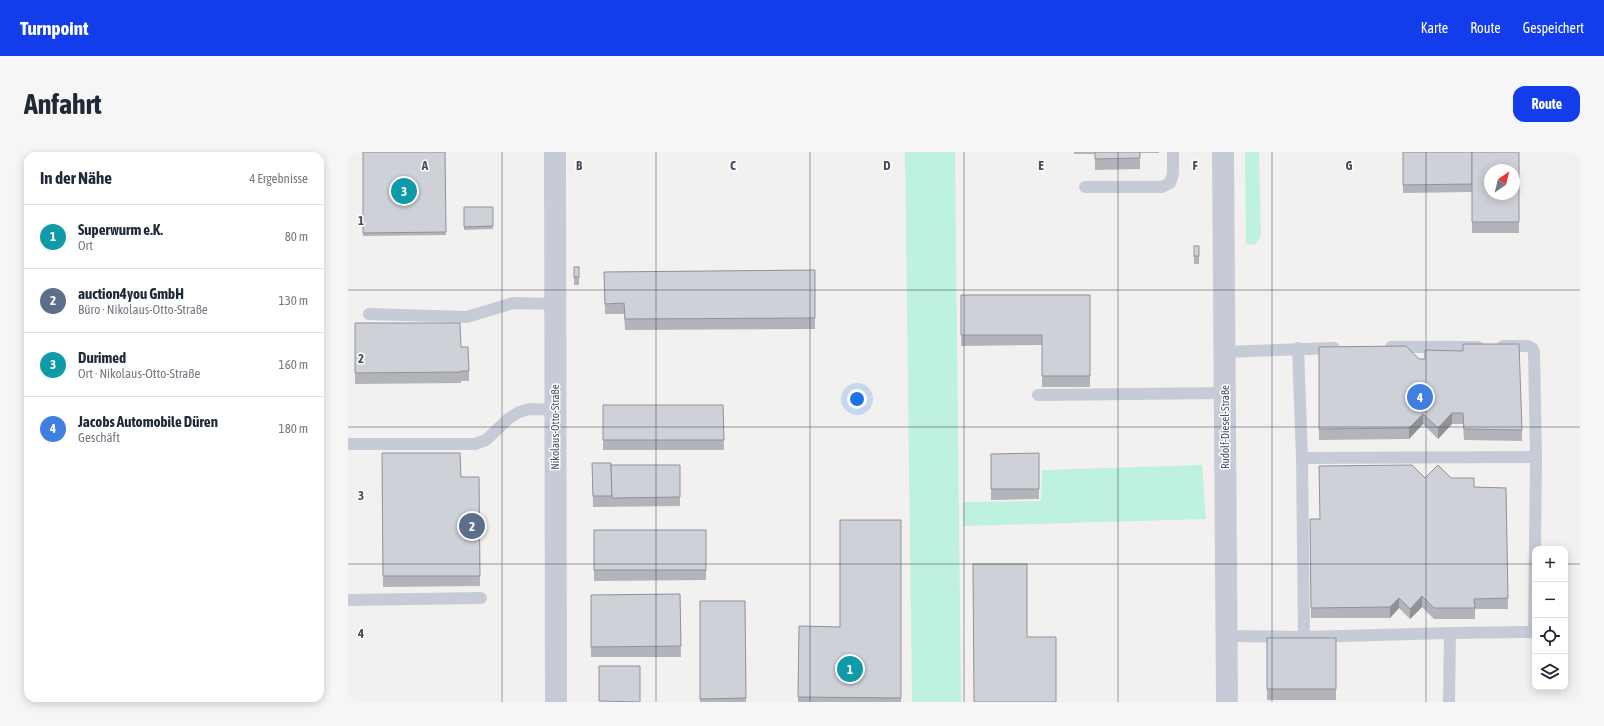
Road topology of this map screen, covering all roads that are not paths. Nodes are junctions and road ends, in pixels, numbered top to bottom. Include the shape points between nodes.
1 (555, 152) edge
2 (1173, 152) edge
3 (1223, 152) edge
4 (1085, 187) dead end
5 (555, 304) junction
6 (369, 314) dead end
7 (1381, 347) edge
8 (1298, 348) junction
9 (1343, 348) edge
10 (1226, 352) junction
11 (1225, 393) junction
12 (1038, 395) dead end
13 (556, 410) junction
14 (348, 444) edge
15 (1536, 457) junction
16 (1302, 458) junction
17 (481, 598) dead end
18 (348, 600) edge
19 (1450, 633) junction
20 (1226, 636) junction
21 (1304, 637) junction
22 (556, 702) edge
23 (1227, 702) edge
24 (1449, 702) edge

1 - 5 street, Nikolaus-Otto-Straße
2 - 4 lane via 1173,174 1170,183 1162,186
3 - 10 street, Rudolf-Diesel-Straße
5 - 6 lane via 514,303 467,317
5 - 13 street, Nikolaus-Otto-Straße
7 - 15 lane via 1532,348
8 - 9 lane
8 - 10 lane
8 - 16 lane
10 - 11 street, Rudolf-Diesel-Straße
11 - 12 lane
11 - 20 street, Rudolf-Diesel-Straße
13 - 14 lane via 530,409 519,412 486,440 475,444
13 - 22 street, Nikolaus-Otto-Straße
15 - 16 lane
15 - 19 lane via 1534,632
16 - 21 lane
17 - 18 lane
19 - 21 lane
19 - 24 lane
20 - 21 lane
20 - 23 street, Rudolf-Diesel-Straße

